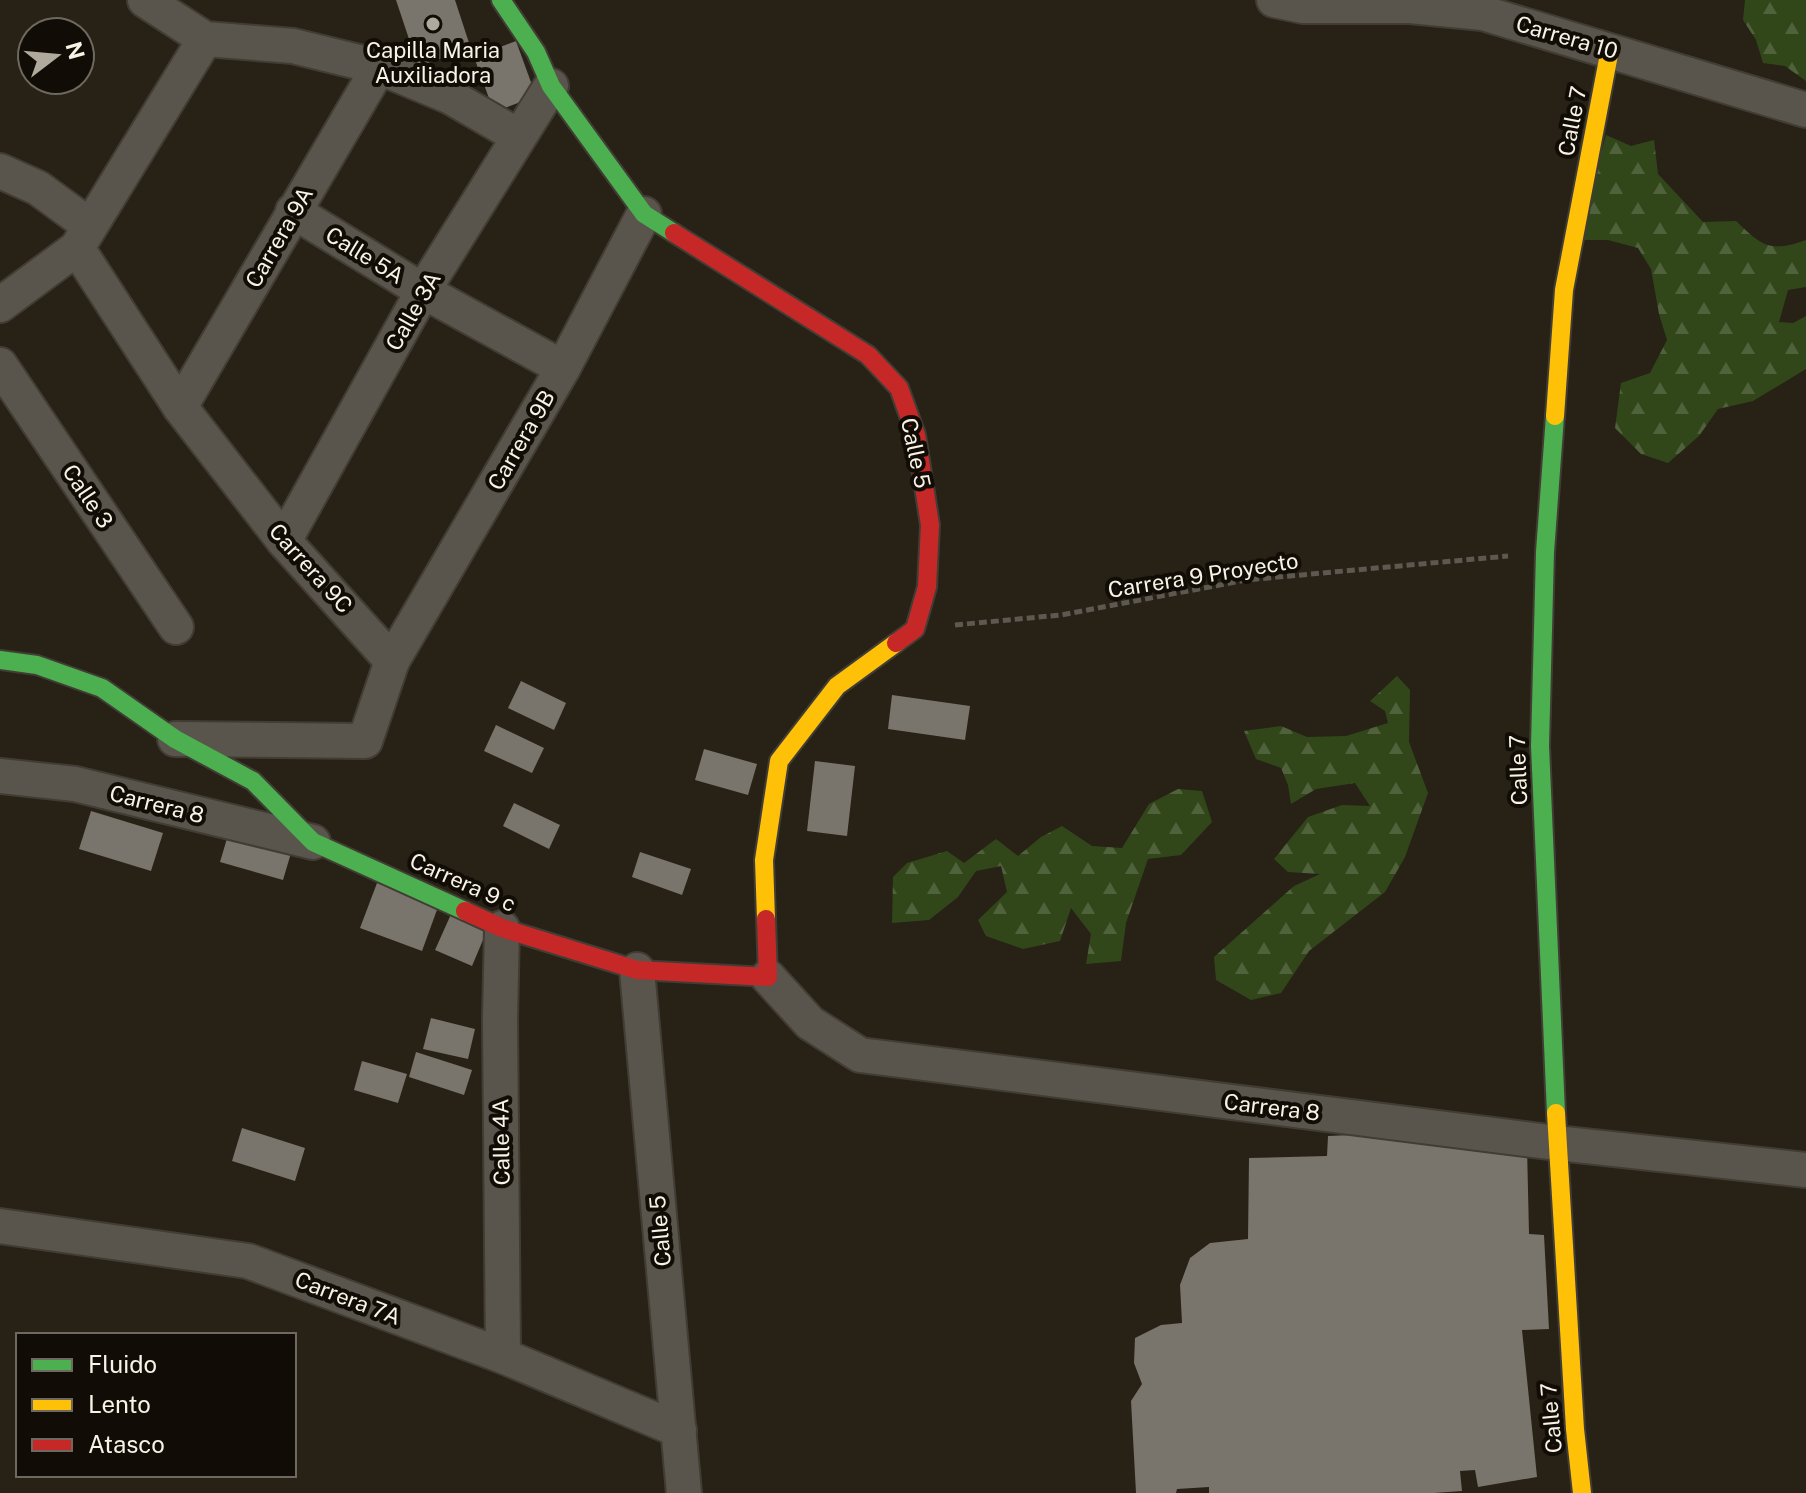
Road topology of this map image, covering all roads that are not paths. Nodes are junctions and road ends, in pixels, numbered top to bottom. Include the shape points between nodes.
1 (145, 0) edge
2 (501, 0) edge
3 (1274, 0) edge
4 (205, 39) junction
5 (1610, 49) junction
6 (379, 67) junction
7 (551, 86) junction
8 (1806, 110) edge
9 (518, 136) junction
10 (0, 171) edge
11 (293, 211) junction
12 (644, 214) junction
13 (83, 237) junction
14 (423, 291) junction
15 (0, 305) edge
16 (0, 365) edge
17 (563, 368) junction
18 (180, 407) junction
19 (284, 541) junction
20 (176, 627) dead end
21 (0, 660) edge
22 (392, 661) junction
23 (175, 739) junction
24 (0, 776) edge
25 (313, 842) junction
26 (502, 928) junction
27 (637, 970) junction
28 (768, 977) junction
29 (1557, 1143) junction
30 (1806, 1170) edge
31 (0, 1226) edge
32 (503, 1356) junction
33 (679, 1430) junction
34 (684, 1493) edge
35 (1582, 1493) edge

1 - 4 street
2 - 7 street, Calle 5 via 536,52
3 - 5 street, Carrera 10 via 1303,6 1410,6 1483,13
4 - 6 street via 293,46
4 - 13 street
5 - 8 street, Carrera 10
5 - 29 street, Calle 7 via 1564,290 1545,552 1540,746
6 - 9 street via 451,97
6 - 11 street, Carrera 9A
7 - 9 street, Calle 3A
7 - 12 street, Calle 5
9 - 14 street, Calle 3A
10 - 13 street, Carrera 9C via 38,188
11 - 14 street, Calle 5A
11 - 18 street, Carrera 9A
12 - 17 street, Carrera 9B
12 - 28 street, Calle 5 via 868,355 899,388 916,435 930,525 927,587 915,629 837,686 779,761 764,860
13 - 15 street
13 - 18 street, Carrera 9C
14 - 17 street, Calle 5A
14 - 19 street, Calle 3A
16 - 20 street, Calle 3
17 - 22 street, Carrera 9B
18 - 19 street, Carrera 9C
19 - 22 street, Carrera 9C
21 - 23 street, Carrera 9 c via 37,665 102,688
22 - 23 street via 365,741
23 - 25 street, Carrera 9 c via 253,781
24 - 25 street, Carrera 8 via 75,784
25 - 26 street, Carrera 9 c
26 - 27 street, Carrera 9 c
26 - 32 street, Calle 4A
27 - 28 street, Carrera 9 c
27 - 33 street, Calle 5
28 - 29 street, Carrera 8 via 810,1023 860,1055
29 - 30 street, Carrera 8
29 - 35 street, Calle 7
31 - 32 street, Carrera 7A via 248,1261
32 - 33 street, Carrera 7A
33 - 34 street, Calle 5

